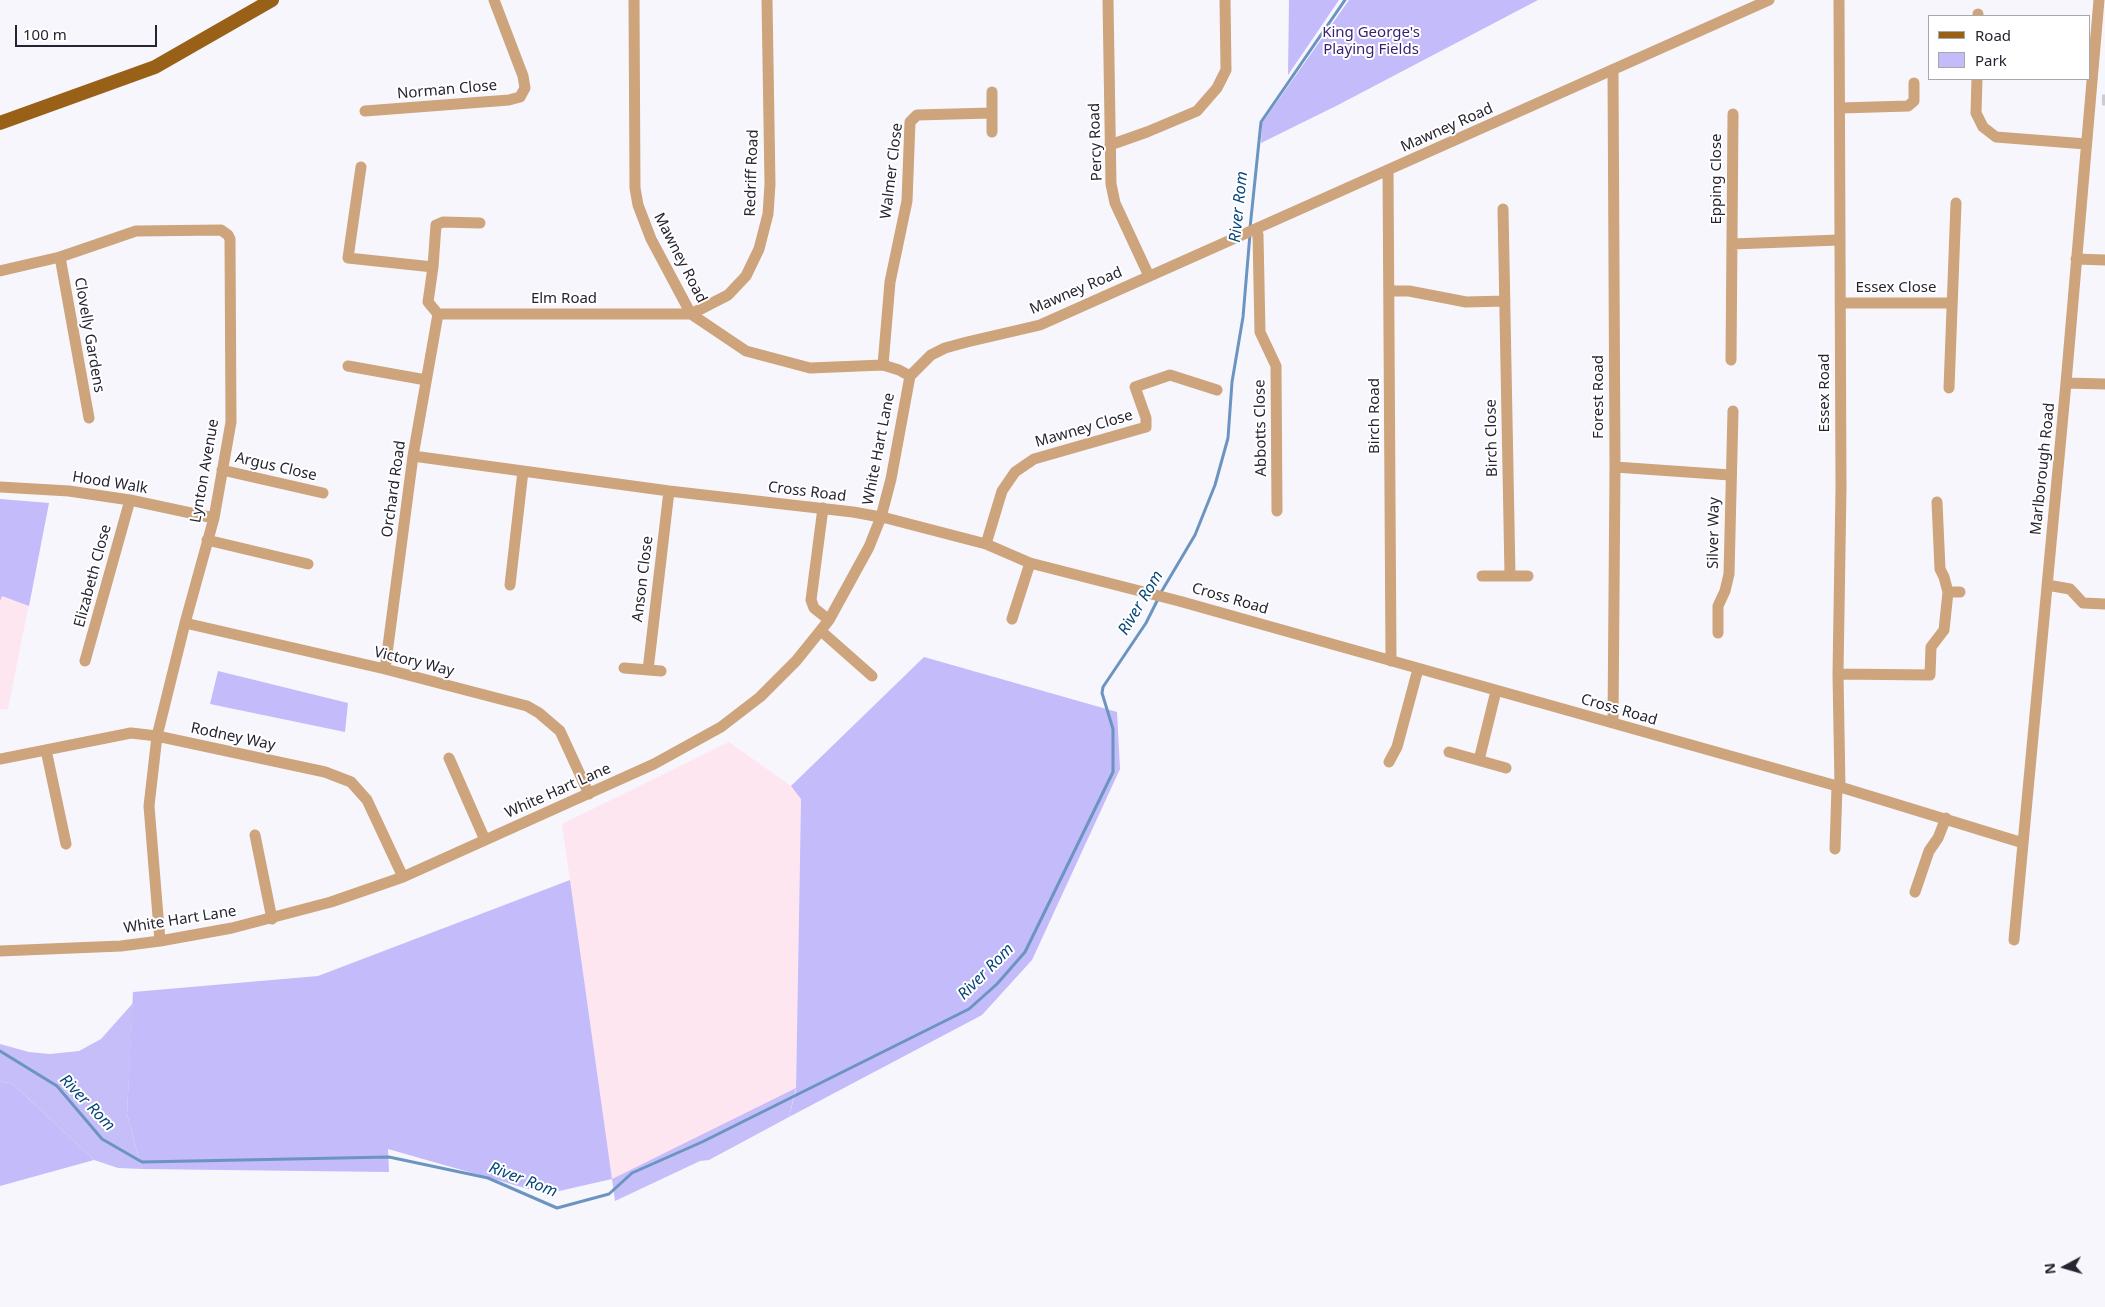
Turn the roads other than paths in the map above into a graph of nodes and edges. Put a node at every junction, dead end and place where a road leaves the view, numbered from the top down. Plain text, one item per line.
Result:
1 (272, 0) edge
2 (494, 0) edge
3 (634, 0) edge
4 (767, 0) edge
5 (1108, 0) edge
6 (1226, 0) edge
7 (1769, 0) edge
8 (1839, 0) edge
9 (2099, 0) edge
10 (1613, 70) junction
11 (1977, 80) edge
12 (1914, 83) dead end
13 (992, 92) dead end
14 (2090, 99) junction
15 (2102, 100) dead end
16 (1841, 108) junction
17 (365, 111) dead end
18 (991, 113) junction
19 (1733, 114) dead end
20 (0, 123) edge
21 (992, 132) dead end
22 (1110, 144) junction
23 (2086, 144) junction
24 (361, 167) dead end
25 (1388, 170) junction
26 (1956, 203) dead end
27 (1503, 209) dead end
28 (480, 223) dead end
29 (1250, 231) junction
30 (1839, 240) junction
31 (1732, 244) junction
32 (60, 257) junction
33 (2076, 259) junction
34 (2105, 260) edge
35 (433, 267) junction
36 (0, 271) edge
37 (1149, 276) junction
38 (1390, 291) junction
39 (1505, 301) junction
40 (1951, 302) junction
41 (1840, 303) junction
42 (438, 314) junction
43 (691, 314) junction
44 (1732, 360) dead end
45 (883, 365) junction
46 (348, 366) dead end
47 (910, 376) junction
48 (426, 380) junction
49 (2066, 383) junction
50 (2105, 384) edge
51 (1949, 388) dead end
52 (1217, 390) dead end
53 (1732, 411) dead end
54 (89, 418) dead end
55 (413, 456) junction
56 (1615, 468) junction
57 (222, 470) junction
58 (522, 472) junction
59 (1730, 475) junction
60 (0, 488) edge
61 (669, 491) junction
62 (323, 493) dead end
63 (130, 500) junction
64 (1937, 502) dead end
65 (823, 508) junction
66 (1277, 510) dead end
67 (881, 517) junction
68 (214, 518) junction
69 (207, 540) junction
70 (986, 544) junction
71 (1030, 563) junction
72 (308, 564) dead end
73 (1510, 575) junction
74 (1482, 576) dead end
75 (1528, 576) dead end
76 (510, 585) dead end
77 (2047, 585) junction
78 (2105, 604) edge
79 (1012, 619) dead end
80 (829, 620) junction
81 (185, 623) junction
82 (821, 631) junction
83 (1718, 634) dead end
84 (85, 661) dead end
85 (1392, 661) junction
86 (624, 668) dead end
87 (385, 669) junction
88 (1418, 669) junction
89 (648, 670) junction
90 (661, 671) dead end
91 (1838, 674) junction
92 (872, 676) dead end
93 (1496, 691) junction
94 (1613, 723) junction
95 (157, 736) junction
96 (46, 750) junction
97 (1449, 752) dead end
98 (450, 758) dead end
99 (0, 759) edge
100 (1479, 760) junction
101 (1389, 762) dead end
102 (1506, 768) dead end
103 (1838, 786) junction
104 (589, 794) junction
105 (1946, 818) junction
106 (255, 835) dead end
107 (485, 840) junction
108 (2023, 843) junction
109 (66, 844) dead end
110 (1835, 850) dead end
111 (403, 877) junction
112 (1915, 892) dead end
113 (272, 919) junction
114 (2014, 940) dead end
115 (160, 941) junction
116 (0, 951) edge

1 - 20 main road
2 - 17 street, Norman Close
3 - 43 street, Mawney Road
4 - 43 street, Redriff Road
5 - 22 street, Percy Road
6 - 22 street
7 - 10 street, Mawney Road
8 - 16 street, Essex Road
9 - 14 street, Marlborough Road
10 - 25 street, Mawney Road
10 - 56 street, Forest Road
11 - 23 street
12 - 16 street
13 - 18 street
14 - 15 street
14 - 23 street, Marlborough Road
16 - 30 street, Essex Road
18 - 21 street
18 - 45 street, Walmer Close
19 - 31 street, Epping Close
22 - 37 street, Percy Road
23 - 33 street, Marlborough Road
24 - 35 street
25 - 29 street, Mawney Road
25 - 38 street, Birch Road
26 - 40 street, Essex Close
27 - 39 street, Birch Close
28 - 35 street
29 - 37 street, Mawney Road
29 - 66 street, Abbotts Close
30 - 31 street, Epping Close
30 - 41 street, Essex Road
31 - 44 street, Epping Close
32 - 36 street, Lynton Avenue
32 - 54 street, Clovelly Gardens
32 - 57 street, Lynton Avenue
33 - 34 street
33 - 49 street, Marlborough Road
35 - 42 street
37 - 47 street, Mawney Road
38 - 39 street
38 - 85 street, Birch Road
39 - 73 street, Birch Close
40 - 41 street, Essex Close
40 - 51 street, Essex Close
41 - 91 street, Essex Road
42 - 43 street, Elm Road
42 - 48 street, Orchard Road
43 - 45 street, Mawney Road
45 - 47 street, Mawney Road
46 - 48 street
47 - 67 street, White Hart Lane
48 - 55 street, Orchard Road
49 - 50 street
49 - 77 street, Marlborough Road
52 - 70 street, Mawney Close
53 - 59 street, Silver Way
55 - 58 street, Cross Road
55 - 87 street, Orchard Road
56 - 59 street
56 - 94 street, Forest Road
57 - 62 street, Argus Close
57 - 68 street, Lynton Avenue
58 - 61 street, Cross Road
58 - 76 street
59 - 83 street, Silver Way
60 - 63 street, Hood Walk
61 - 65 street, Cross Road
61 - 89 street, Anson Close
63 - 68 street, Hood Walk
63 - 84 street, Elizabeth Close
64 - 91 street
65 - 67 street, Cross Road
65 - 80 street
67 - 70 street, Cross Road
67 - 80 street, White Hart Lane
68 - 69 street, Lynton Avenue
69 - 72 street
69 - 81 street, Lynton Avenue
70 - 71 street, Cross Road
71 - 79 street
71 - 85 street, Cross Road
73 - 74 street
73 - 75 street
77 - 78 street
77 - 108 street, Marlborough Road
80 - 82 street, White Hart Lane
81 - 87 street, Victory Way
81 - 95 street, Lynton Avenue
82 - 92 street
82 - 104 street, White Hart Lane
85 - 88 street, Cross Road
86 - 89 street
87 - 104 street, Victory Way
88 - 93 street, Cross Road
88 - 101 street
89 - 90 street
91 - 103 street, Essex Road
93 - 94 street, Cross Road
93 - 100 street
94 - 103 street, Cross Road
95 - 96 street, Rodney Way
95 - 111 street, Rodney Way
95 - 115 street, Lynton Avenue
96 - 99 street, Rodney Way
96 - 109 street
97 - 100 street
98 - 107 street
100 - 102 street
103 - 105 street, Cross Road
103 - 110 street, Essex Road
104 - 107 street, White Hart Lane
105 - 108 street, Cross Road
105 - 112 street
106 - 113 street
107 - 111 street, White Hart Lane
108 - 114 street, Marlborough Road
111 - 113 street, White Hart Lane
113 - 115 street, White Hart Lane
115 - 116 street, White Hart Lane

